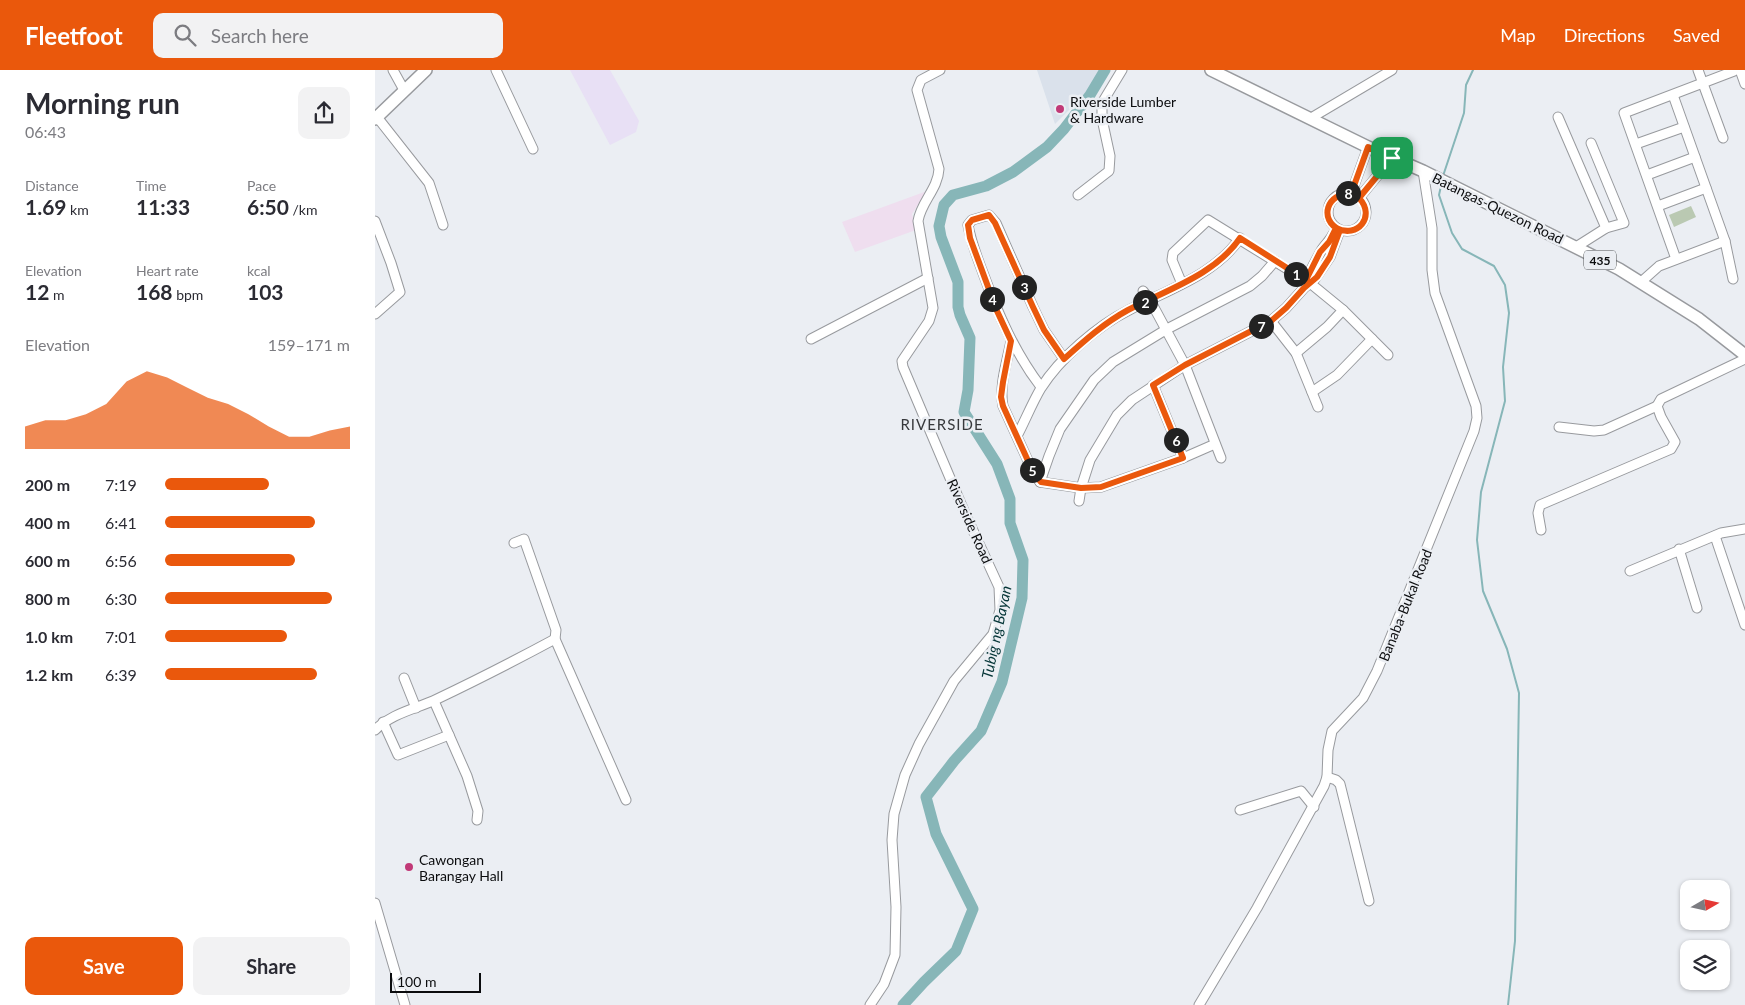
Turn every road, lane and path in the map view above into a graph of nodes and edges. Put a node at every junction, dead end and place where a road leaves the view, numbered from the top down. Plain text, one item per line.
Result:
1 (393, 70) edge
2 (496, 70) edge
3 (941, 70) edge
4 (1122, 70) edge
5 (1211, 70) edge
6 (1392, 70) edge
7 (1698, 70) edge
8 (1740, 70) edge
9 (422, 71) edge
10 (1735, 71) edge
11 (1703, 83) junction
12 (1745, 84) edge
13 (404, 90) junction
14 (1673, 95) junction
15 (376, 118) edge
16 (1311, 118) junction
17 (1558, 118) dead end
18 (1684, 127) junction
19 (1723, 138) dead end
20 (1591, 143) dead end
21 (1636, 144) junction
22 (1368, 147) junction
23 (533, 149) dead end
24 (1695, 157) junction
25 (1392, 158) junction
26 (1423, 171) junction
27 (1647, 175) junction
28 (1706, 188) junction
29 (1078, 195) dead end
30 (1355, 196) junction
31 (1658, 206) junction
32 (375, 221) edge
33 (443, 225) dead end
34 (1606, 228) junction
35 (1338, 229) junction
36 (1240, 238) junction
37 (1725, 241) junction
38 (1576, 247) junction
39 (1676, 259) junction
40 (1275, 261) junction
41 (928, 278) junction
42 (1733, 279) dead end
43 (1641, 282) junction
44 (1181, 284) junction
45 (1307, 284) junction
46 (1143, 291) dead end
47 (1151, 300) junction
48 (1343, 310) junction
49 (375, 314) edge
50 (1271, 321) junction
51 (1167, 329) junction
52 (811, 339) dead end
53 (1372, 339) junction
54 (1011, 341) junction
55 (1296, 352) junction
56 (1388, 354) dead end
57 (1745, 357) edge
58 (1064, 359) junction
59 (1185, 365) junction
60 (1153, 385) junction
61 (1041, 388) junction
62 (1312, 392) junction
63 (1657, 406) junction
64 (1318, 407) dead end
65 (1559, 427) dead end
66 (1017, 436) junction
67 (1215, 444) junction
68 (1183, 458) junction
69 (1221, 458) dead end
70 (1041, 482) junction
71 (1081, 488) junction
72 (1079, 502) dead end
73 (1745, 529) edge
74 (1541, 530) dead end
75 (1715, 536) junction
76 (514, 543) dead end
77 (1679, 549) junction
78 (1630, 571) dead end
79 (1697, 608) dead end
80 (1745, 625) edge
81 (555, 639) junction
82 (404, 678) dead end
83 (434, 701) junction
84 (416, 708) junction
85 (383, 722) junction
86 (375, 730) edge
87 (449, 735) junction
88 (1327, 777) junction
89 (626, 800) dead end
90 (1313, 807) junction
91 (1240, 810) dead end
92 (477, 820) dead end
93 (1369, 901) dead end
94 (375, 903) edge
95 (405, 1005) edge
96 (870, 1005) edge
97 (1199, 1005) edge

1 - 13 street
2 - 23 street
3 - 41 street, Riverside Road
4 - 29 street
5 - 16 main road, Batangas-Quezon Road / 435
6 - 16 street
7 - 11 street
8 - 12 street
9 - 13 main road
10 - 11 street
11 - 14 street
11 - 19 street
13 - 15 main road
14 - 18 street
14 - 21 street
15 - 33 street
16 - 22 main road, Batangas-Quezon Road / 435
17 - 34 street
18 - 21 street
18 - 24 street
20 - 34 street
21 - 27 street
22 - 25 main road, Batangas-Quezon Road / 435
22 - 30 street
24 - 27 street
24 - 28 street
25 - 26 main road, Batangas-Quezon Road / 435
25 - 30 street
26 - 38 main road, Batangas-Quezon Road / 435
26 - 88 street, Banaba-Bukal Road
27 - 31 street
28 - 31 street
28 - 37 street
30 - 35 street
30 - 35 street
31 - 39 street
32 - 49 street
34 - 38 street
35 - 45 street
36 - 40 street
36 - 44 street
36 - 44 street
37 - 39 street
37 - 42 street
38 - 43 main road, Batangas-Quezon Road / 435
39 - 43 street
40 - 45 street
40 - 51 street
41 - 52 street
41 - 96 street, Riverside Road
43 - 57 main road, Batangas-Quezon Road / 435
44 - 47 street
45 - 48 street
45 - 50 street
46 - 47 street
47 - 51 street
47 - 58 street
48 - 53 street
48 - 55 street
50 - 55 street
50 - 59 street
51 - 59 street
51 - 70 street
53 - 56 street
53 - 62 street
54 - 58 street
54 - 61 street
54 - 66 street
55 - 62 street
57 - 63 street
58 - 61 street
59 - 60 street
59 - 67 street
60 - 68 street
60 - 71 street
61 - 66 street
62 - 64 street
63 - 65 street
63 - 74 street
66 - 70 street
67 - 68 street
67 - 69 street
68 - 71 street
70 - 71 street
71 - 72 street
73 - 75 street
75 - 77 street
75 - 80 street
76 - 81 street
77 - 78 street
77 - 79 street
81 - 83 street
81 - 89 street
82 - 84 street
83 - 84 street
83 - 87 street
84 - 85 street
85 - 86 street
85 - 87 street
87 - 92 street
88 - 90 street, Banaba-Bukal Road
88 - 93 street
90 - 91 street
90 - 97 street, Banaba-Bukal Road
94 - 95 street

